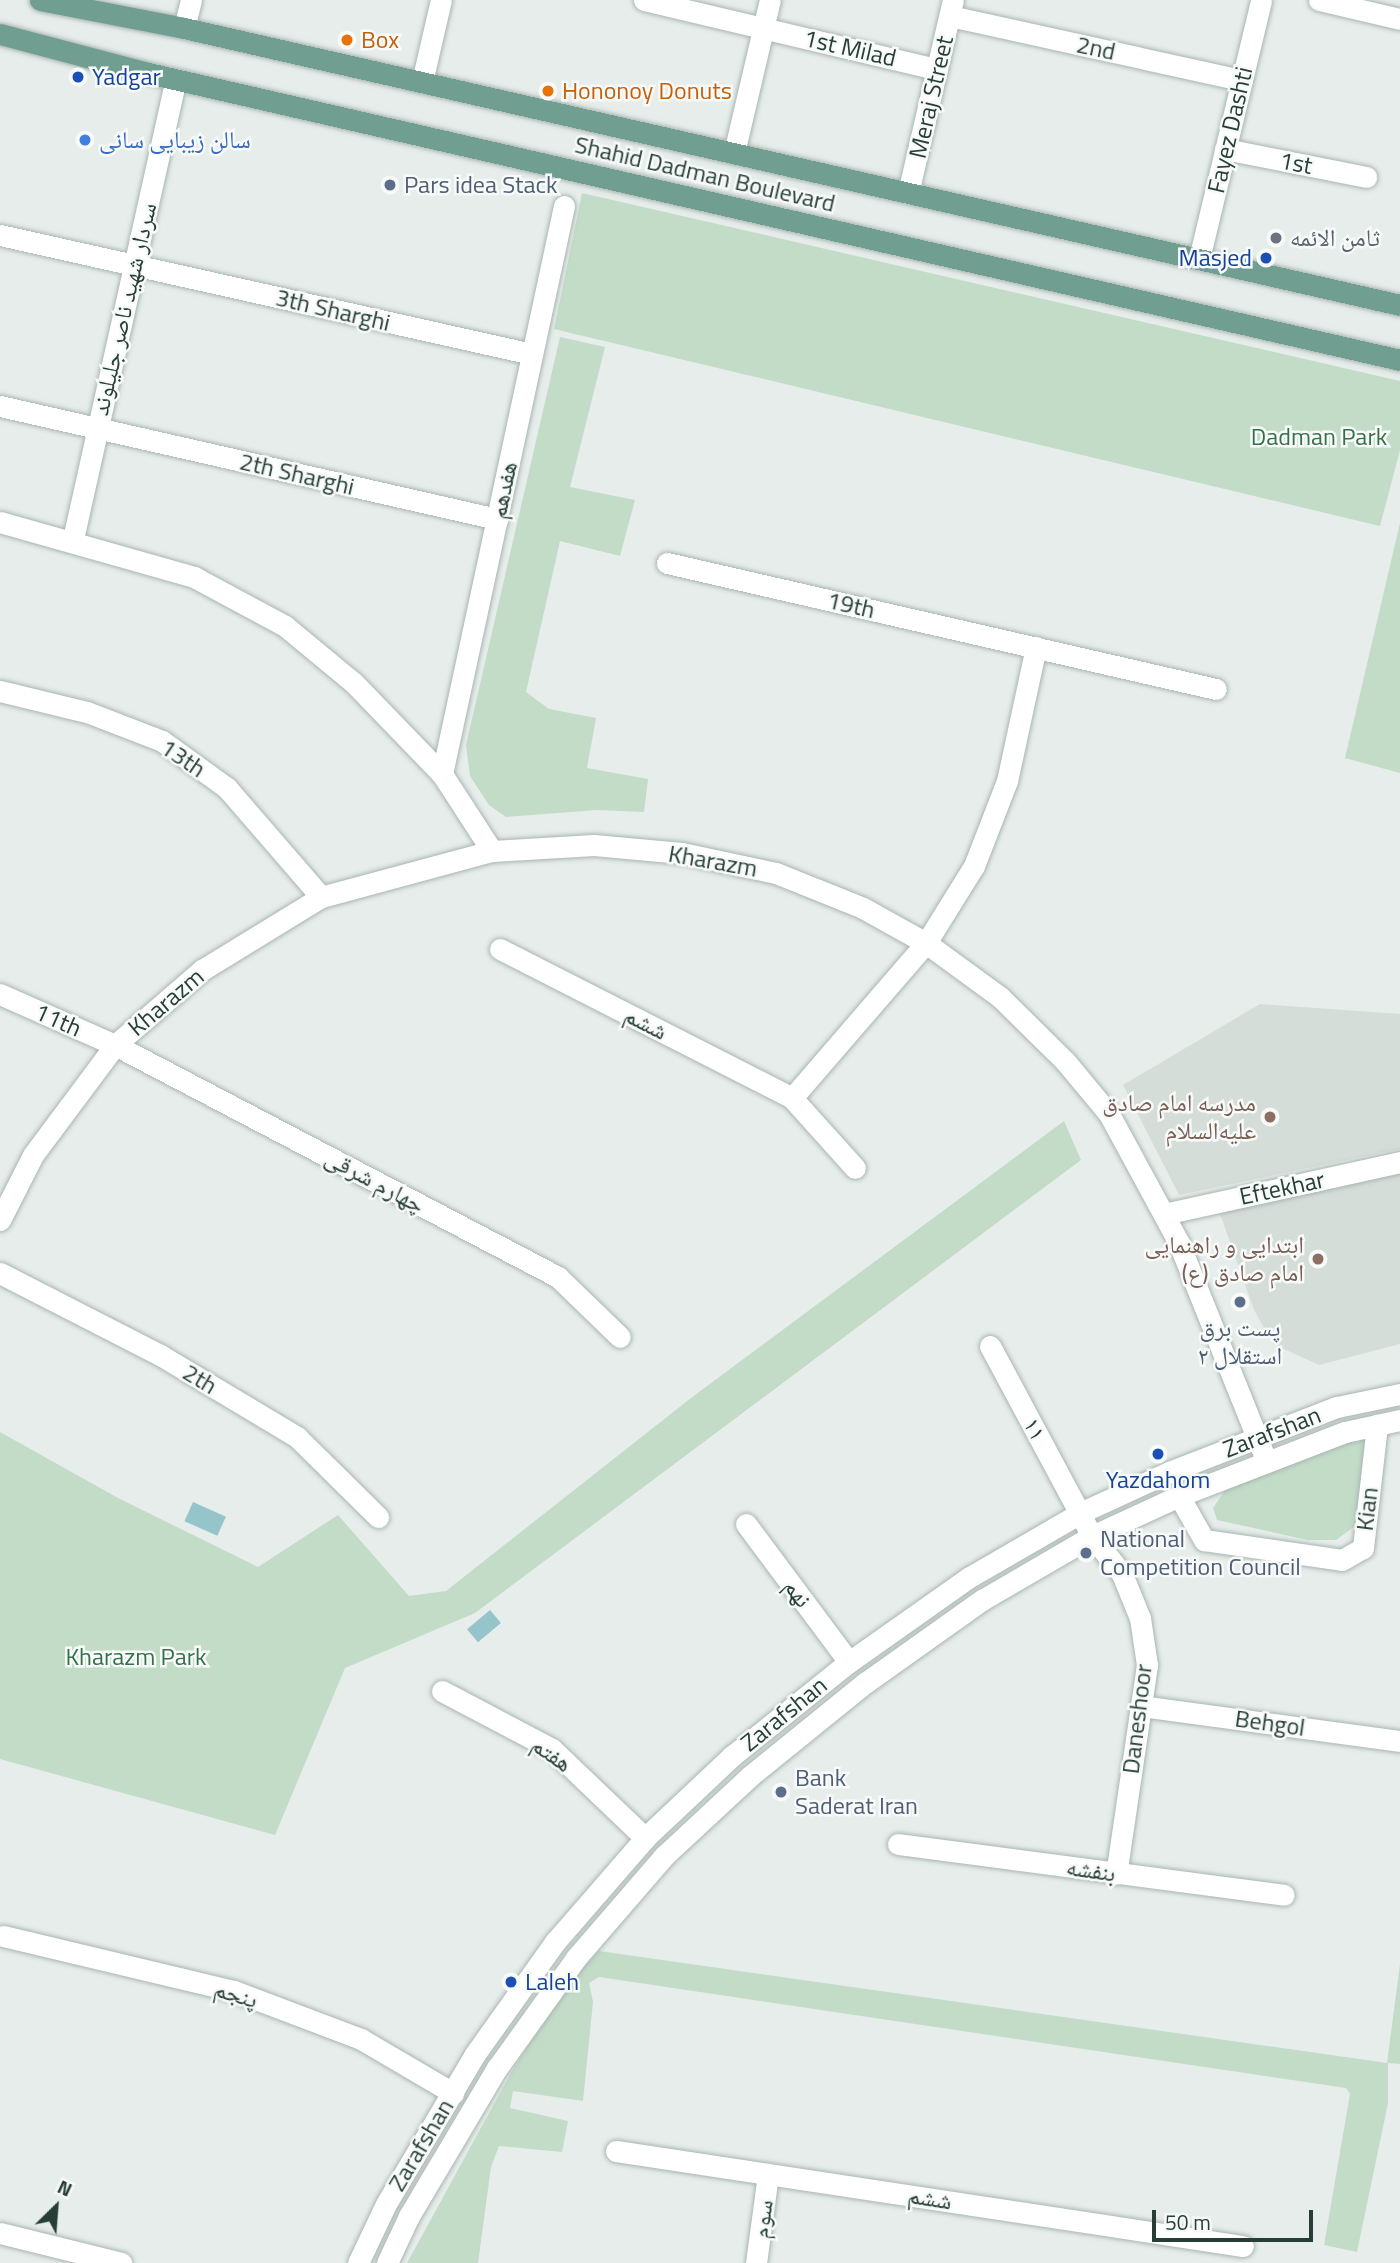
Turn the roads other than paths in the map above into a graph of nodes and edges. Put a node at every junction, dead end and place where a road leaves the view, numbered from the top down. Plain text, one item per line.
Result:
1 (40, 0) edge
2 (191, 0) edge
3 (441, 0) edge
4 (644, 0) edge
5 (770, 0) edge
6 (1261, 0) edge
7 (1319, 0) edge
8 (951, 8) edge
9 (1400, 19) edge
10 (184, 28) junction
11 (764, 28) junction
12 (0, 34) edge
13 (937, 69) junction
14 (176, 79) junction
15 (1242, 80) junction
16 (422, 82) junction
17 (1225, 149) junction
18 (734, 153) junction
19 (1366, 177) dead end
20 (908, 193) junction
21 (564, 206) dead end
22 (0, 235) edge
23 (1199, 259) junction
24 (134, 266) junction
25 (1400, 305) edge
26 (532, 354) junction
27 (1400, 360) edge
28 (0, 406) edge
29 (97, 428) junction
30 (496, 519) junction
31 (0, 522) edge
32 (73, 539) junction
33 (667, 562) dead end
34 (1036, 647) junction
35 (1216, 689) dead end
36 (0, 691) edge
37 (442, 774) junction
38 (492, 851) junction
39 (321, 897) junction
40 (926, 943) junction
41 (500, 949) dead end
42 (0, 994) edge
43 (115, 1045) junction
44 (792, 1098) junction
45 (1400, 1163) edge
46 (855, 1168) dead end
47 (1164, 1214) junction
48 (0, 1220) edge
49 (0, 1273) edge
50 (620, 1337) dead end
51 (990, 1346) dead end
52 (1400, 1394) edge
53 (1400, 1420) edge
54 (1377, 1425) junction
55 (1257, 1438) junction
56 (1267, 1462) junction
57 (1179, 1496) junction
58 (1080, 1513) junction
59 (378, 1517) dead end
60 (746, 1524) dead end
61 (1092, 1536) junction
62 (849, 1662) junction
63 (442, 1691) dead end
64 (1141, 1706) junction
65 (1400, 1741) edge
66 (645, 1839) junction
67 (898, 1844) dead end
68 (1116, 1874) junction
69 (1284, 1895) dead end
70 (4, 1936) dead end
71 (453, 2093) junction
72 (616, 2151) dead end
73 (768, 2174) junction
74 (0, 2233) edge
75 (1244, 2246) dead end
76 (41, 2253) edge
77 (121, 2263) edge
78 (358, 2263) edge
79 (387, 2263) edge
80 (756, 2263) edge

1 - 10 main road, Shahid Dadman Boulevard
2 - 10 street
3 - 16 street
4 - 11 street, 1st Milad
5 - 11 street
6 - 15 street, Fayez Dashti
7 - 9 street
8 - 13 street, Meraj Street
8 - 15 street, 2nd
10 - 16 main road, Shahid Dadman Boulevard
11 - 13 street, 1st Milad
11 - 18 street
12 - 14 main road, Shahid Dadman Boulevard
13 - 20 street, Meraj Street
14 - 24 street, سردار شهید ناصر جلیلوند
14 - 27 main road, Shahid Dadman Boulevard
15 - 17 street, Fayez Dashti
16 - 18 main road, Shahid Dadman Boulevard
17 - 19 street, 1st
17 - 23 street, Fayez Dashti
18 - 20 main road, Shahid Dadman Boulevard
20 - 23 main road, Shahid Dadman Boulevard
21 - 26 street, هفدهم
22 - 24 street, 3th Sharghi
23 - 25 main road, Shahid Dadman Boulevard
24 - 26 street, 3th Sharghi
24 - 29 street, سردار شهید ناصر جلیلوند
26 - 30 street, هفدهم
28 - 29 street, 2th Sharghi
29 - 30 street, 2th Sharghi
29 - 32 street, سردار شهید ناصر جلیلوند
30 - 37 street, هفدهم
31 - 32 street
32 - 37 street
33 - 34 street, 19th
34 - 35 street, 19th
34 - 40 street
36 - 39 street, 13th
37 - 38 street
38 - 39 street, Kharazm
38 - 40 street, Kharazm
39 - 43 street, Kharazm
40 - 44 street
40 - 47 street, Kharazm
41 - 44 street, ششم
42 - 43 street, 11th
43 - 48 street, Kharazm
43 - 50 street, چهارم شرقی
44 - 46 street, ششم
45 - 47 street, Eftekhar
47 - 55 street, Kharazm
49 - 59 street, 2th
51 - 58 street, ۱۱
52 - 55 street, Zarafshan
53 - 54 street, Zarafshan
54 - 56 street, Zarafshan
54 - 57 street, Kian
55 - 56 street, Kharazm
55 - 58 street, Zarafshan
56 - 57 street, Zarafshan
57 - 61 street, Zarafshan
58 - 61 street, ۱۱
58 - 62 street, Zarafshan
60 - 62 street, نهم
61 - 64 street, Daneshoor
61 - 79 street, Zarafshan
62 - 66 street, Zarafshan
63 - 66 street, هفتم
64 - 65 street, Behgol
64 - 68 street, Daneshoor
66 - 71 street, Zarafshan
67 - 68 street, بنفشه
68 - 69 street, بنفشه
70 - 71 street, پنجم
71 - 78 street, Zarafshan
72 - 73 street, ششم
73 - 75 street, ششم
73 - 80 street, سوم
74 - 76 street
76 - 77 street

